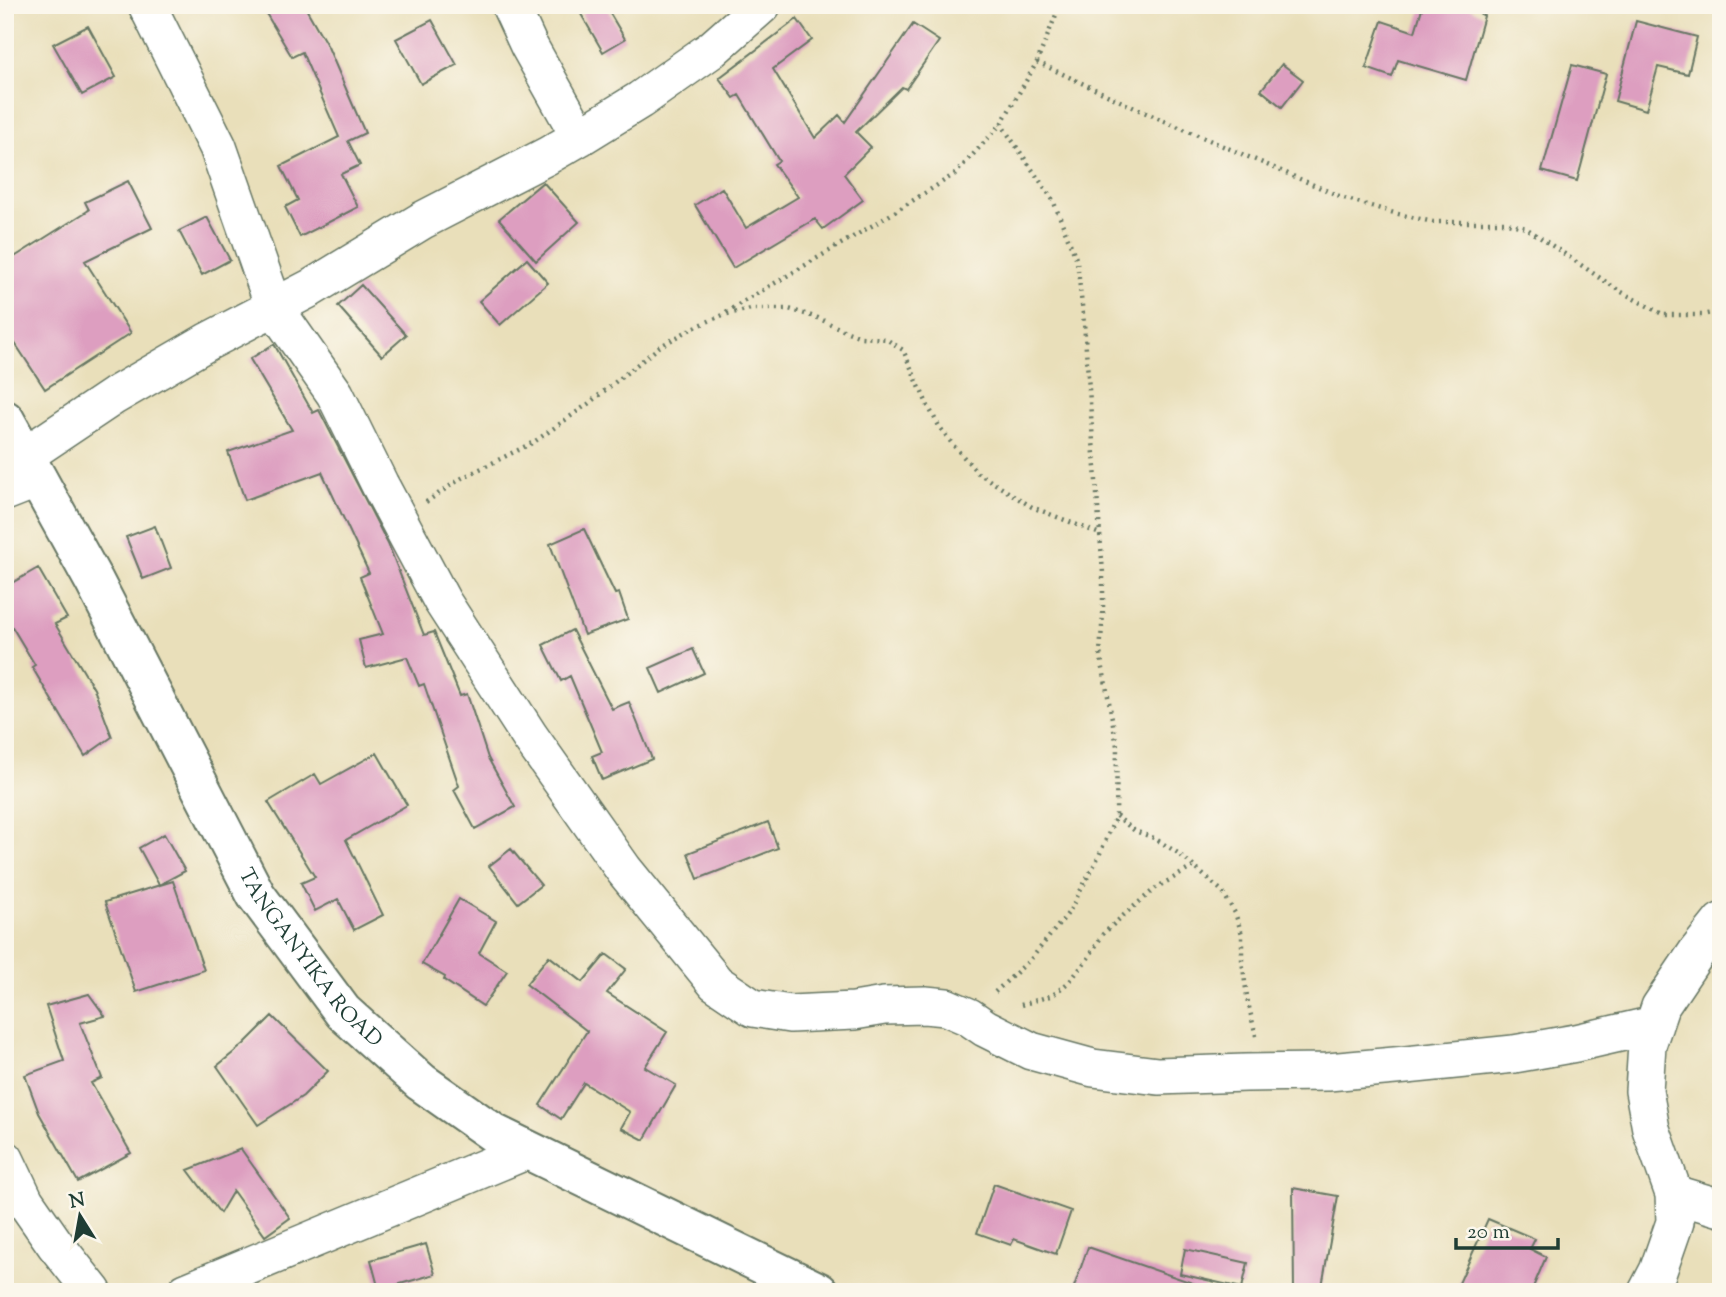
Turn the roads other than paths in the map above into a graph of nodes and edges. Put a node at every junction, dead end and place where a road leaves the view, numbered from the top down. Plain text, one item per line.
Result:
1 (147, 5) edge
2 (510, 5) edge
3 (762, 5) edge
4 (580, 137) junction
5 (274, 307) junction
6 (5, 420) edge
7 (23, 475) edge
8 (1721, 922) edge
9 (1654, 1025) junction
10 (528, 1150) junction
11 (5, 1159) edge
12 (1674, 1194) junction
13 (1721, 1208) edge
14 (93, 1292) edge
15 (186, 1292) edge
16 (819, 1292) edge
17 (1647, 1292) edge

1 - 5 street
2 - 4 street
3 - 4 street
4 - 5 street
5 - 7 street
5 - 9 street
6 - 7 street, TANGANYIKA ROAD
7 - 10 street, TANGANYIKA ROAD
8 - 9 street
9 - 12 street
10 - 15 street
10 - 16 street, TANGANYIKA ROAD
11 - 14 street
12 - 13 street
12 - 17 street

